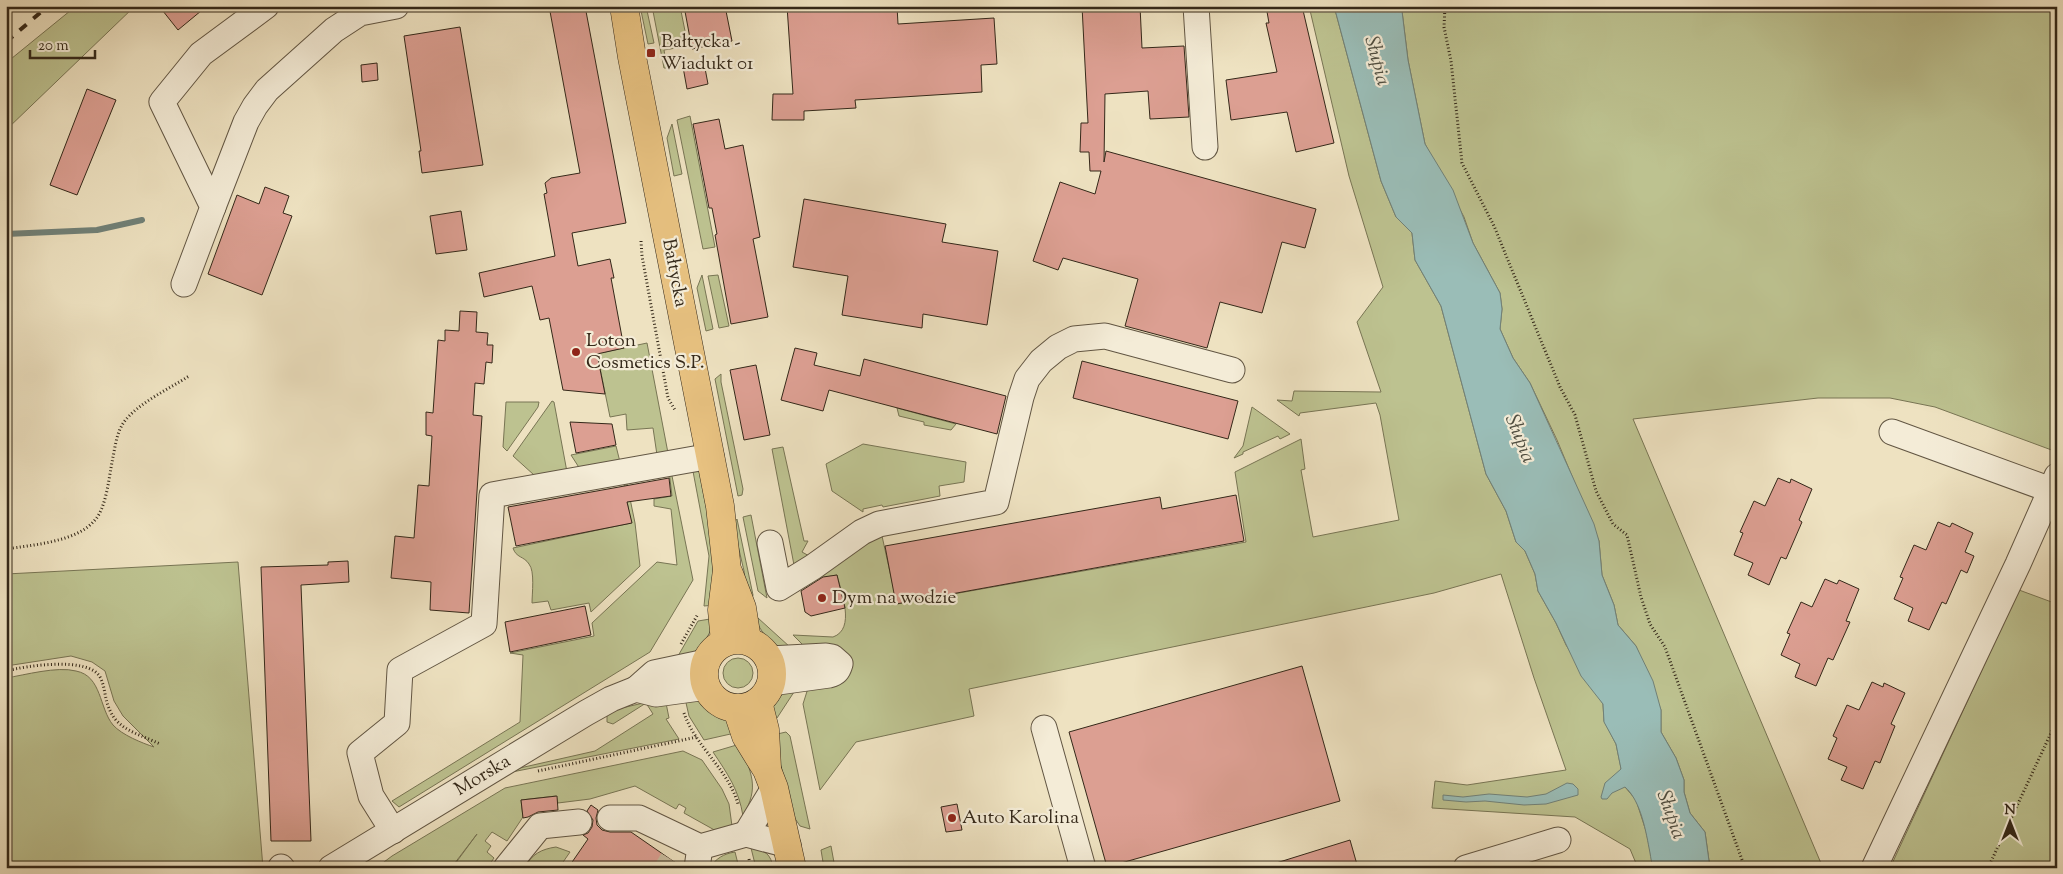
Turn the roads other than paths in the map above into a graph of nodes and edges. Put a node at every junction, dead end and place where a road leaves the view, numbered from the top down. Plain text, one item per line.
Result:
1 (266, 6) edge
2 (396, 6) edge
3 (624, 6) edge
4 (1196, 6) edge
5 (1205, 147) dead end
6 (213, 207) junction
7 (184, 284) dead end
8 (1232, 370) dead end
9 (1892, 432) dead end
10 (711, 456) junction
11 (2054, 483) edge
12 (770, 543) dead end
13 (736, 641) junction
14 (707, 674) junction
15 (759, 688) junction
16 (1044, 728) dead end
17 (770, 779) junction
18 (610, 818) dead end
19 (579, 822) dead end
20 (742, 823) junction
21 (393, 831) junction
22 (1558, 840) dead end
23 (790, 856) edge
24 (698, 858) edge
25 (331, 868) edge
26 (506, 868) edge
27 (1083, 868) edge
28 (1466, 868) edge
29 (1874, 868) edge

1 - 6 street
2 - 6 street
3 - 10 main road, Bałtycka
4 - 5 street
6 - 7 street
8 - 12 street
9 - 11 street
10 - 13 main road, Bałtycka
10 - 21 street
11 - 29 street
13 - 14 main road
13 - 15 main road
14 - 15 main road
14 - 21 street, Morska
15 - 17 main road
16 - 27 street
17 - 20 street
17 - 23 main road
18 - 24 street
19 - 26 street
20 - 23 street
20 - 24 street
21 - 25 street, Morska
22 - 28 street

